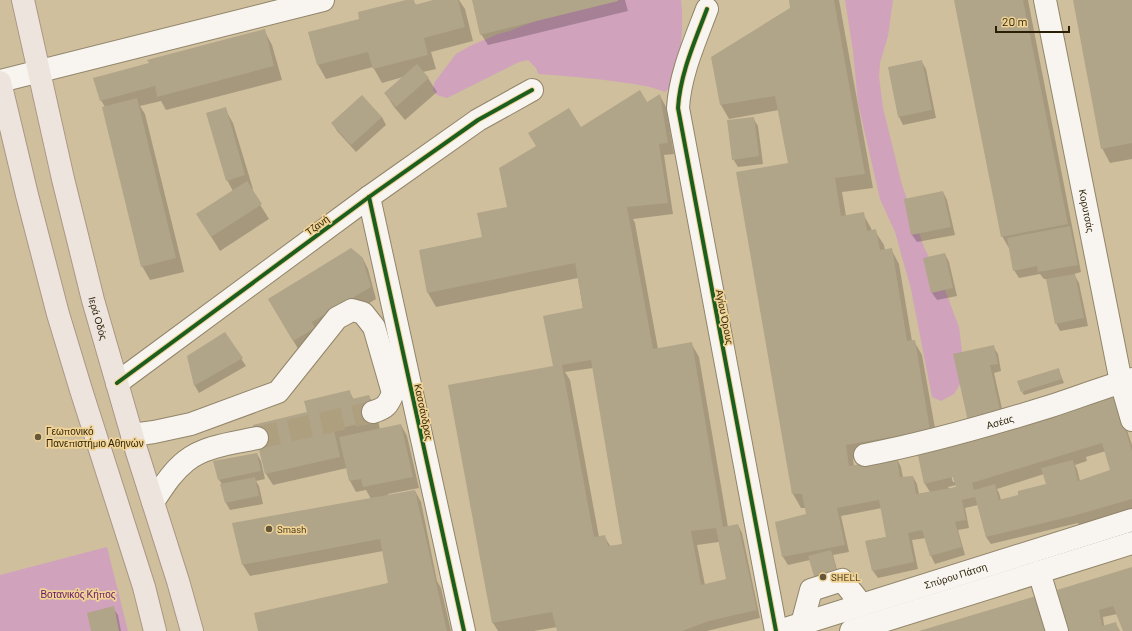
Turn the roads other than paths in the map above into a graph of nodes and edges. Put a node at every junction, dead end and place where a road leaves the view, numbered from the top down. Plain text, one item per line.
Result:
1 (23, 0) edge
2 (323, 0) edge
3 (1046, 0) edge
4 (707, 9) dead end
5 (39, 71) junction
6 (0, 81) edge
7 (532, 90) dead end
8 (369, 197) junction
9 (1127, 381) edge
10 (117, 383) junction
11 (373, 412) tunnel mouth
12 (1132, 420) edge
13 (191, 424) junction
14 (132, 435) junction
15 (257, 438) tunnel mouth
16 (865, 455) dead end
17 (187, 460) junction
18 (153, 502) junction
19 (1132, 520) edge
20 (1132, 543) edge
21 (1040, 572) junction
22 (862, 605) junction
23 (802, 624) junction
24 (155, 631) edge
25 (192, 631) edge
26 (464, 631) edge
27 (777, 631) edge
28 (854, 631) edge
29 (1057, 631) edge

1 - 5 main road, Ιερά Οδός
2 - 5 street
3 - 9 street, Κορυτσάς
4 - 27 street, Αγίου Όρους
5 - 6 street
5 - 10 main road, Ιερά Οδός
6 - 24 main road
7 - 8 street, Τζανή
8 - 10 street, Τζανή
8 - 26 street, Κασσάνδρας
9 - 12 street, Κορυτσάς
9 - 16 street, Ασέας
10 - 14 main road, Ιερά Οδός
11 - 13 street
13 - 14 street
13 - 17 street
14 - 18 main road, Ιερά Οδός
15 - 17 street
17 - 18 street
18 - 25 main road, Ιερά Οδός
19 - 22 street, Σπύρου Πάτση
20 - 21 street
21 - 28 street
21 - 29 street
22 - 23 street, Σπύρου Πάτση
22 - 23 street
23 - 27 street, Σπύρου Πάτση

